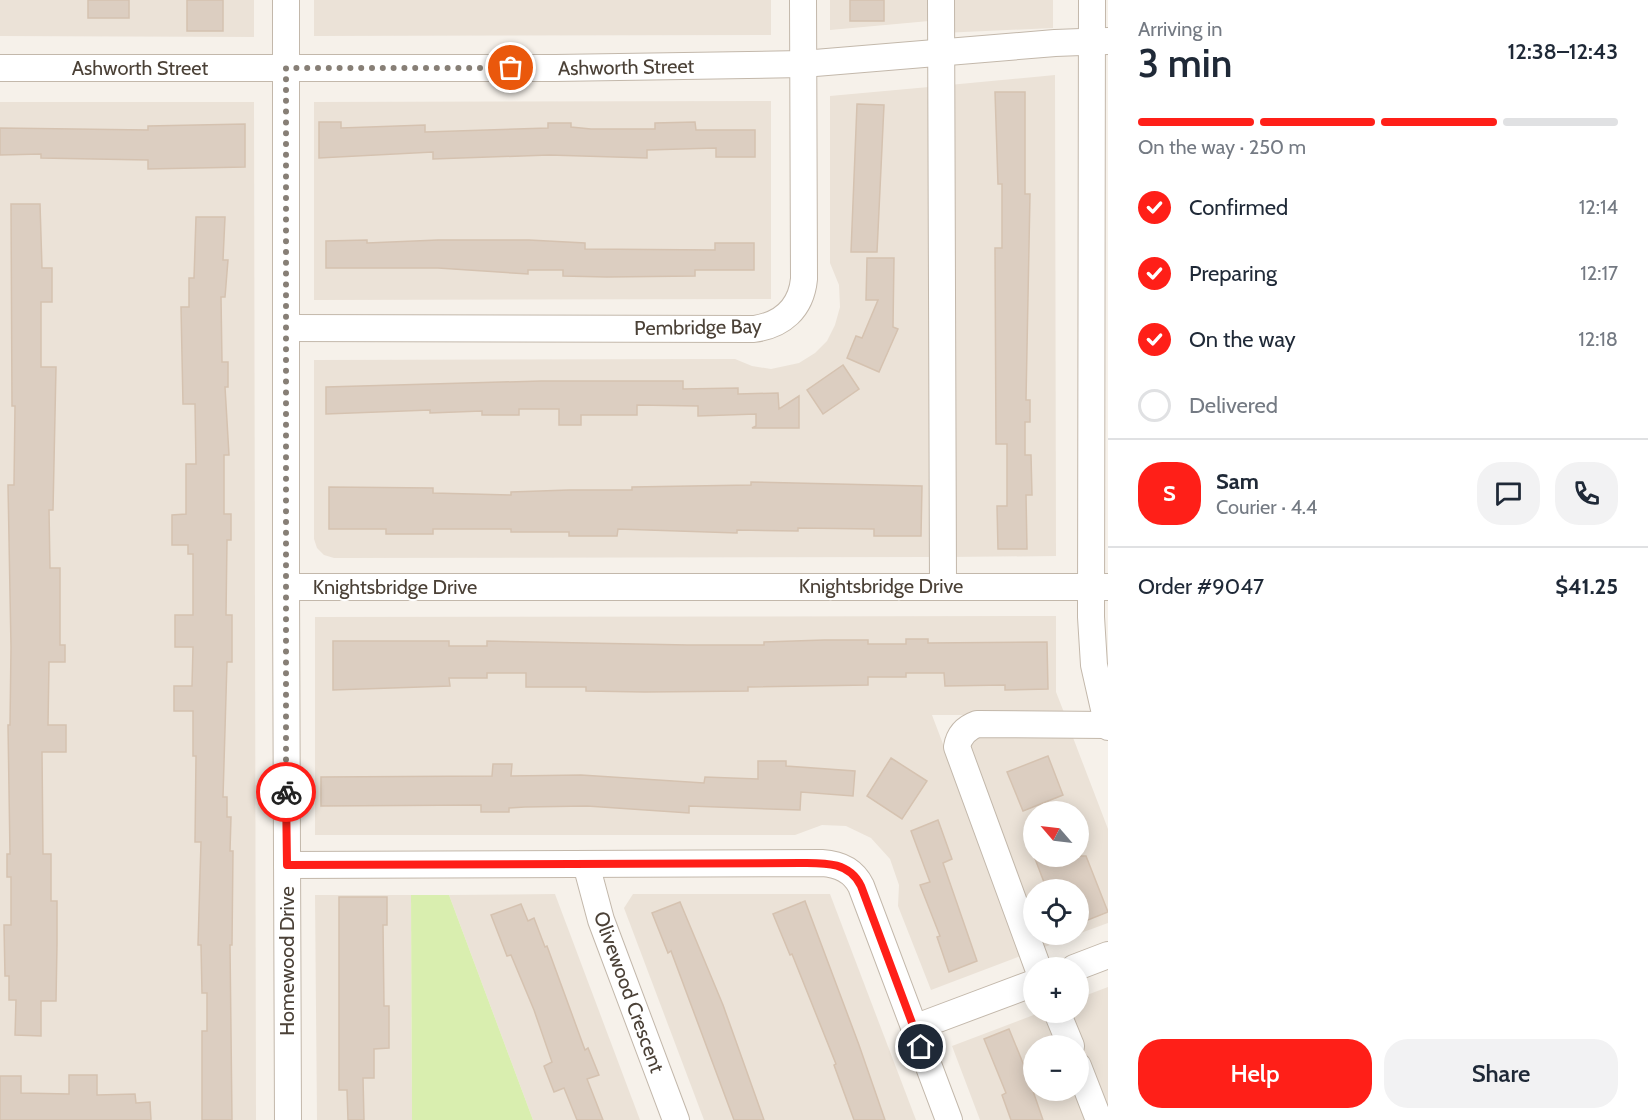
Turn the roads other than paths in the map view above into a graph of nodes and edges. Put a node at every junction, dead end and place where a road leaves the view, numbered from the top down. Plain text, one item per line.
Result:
1 (286, 0) edge
2 (803, 0) edge
3 (941, 0) edge
4 (1092, 0) edge
5 (1100, 41) edge
6 (941, 53) junction
7 (803, 64) junction
8 (0, 68) edge
9 (286, 68) junction
10 (286, 328) junction
11 (1100, 328) edge
12 (286, 586) junction
13 (943, 586) junction
14 (1100, 587) edge
15 (1108, 726) edge
16 (586, 864) junction
17 (287, 865) junction
18 (1108, 955) edge
19 (1034, 957) edge
20 (1089, 962) edge
21 (1023, 987) edge
22 (914, 1028) junction
23 (1089, 1094) edge
24 (288, 1120) edge
25 (676, 1120) edge
26 (949, 1120) edge
27 (1099, 1120) edge

1 - 9 street, Knightsbridge Drive
2 - 7 street, Pembridge Bay
3 - 6 street
4 - 5 street
5 - 6 street, Ashworth Street
5 - 11 street
6 - 7 street, Ashworth Street
6 - 13 street
7 - 9 street, Ashworth Street
7 - 10 street, Pembridge Bay
8 - 9 street, Ashworth Street
9 - 10 street, Knightsbridge Drive
10 - 12 street, Knightsbridge Drive
11 - 14 street
12 - 13 street, Knightsbridge Drive
12 - 17 street, Homewood Drive
13 - 14 street, Knightsbridge Drive
14 - 15 street
15 - 19 street
16 - 17 street
16 - 22 street
16 - 25 street, Olivewood Crescent
17 - 24 street, Homewood Drive
18 - 20 street
21 - 22 street
22 - 26 street
23 - 27 street

